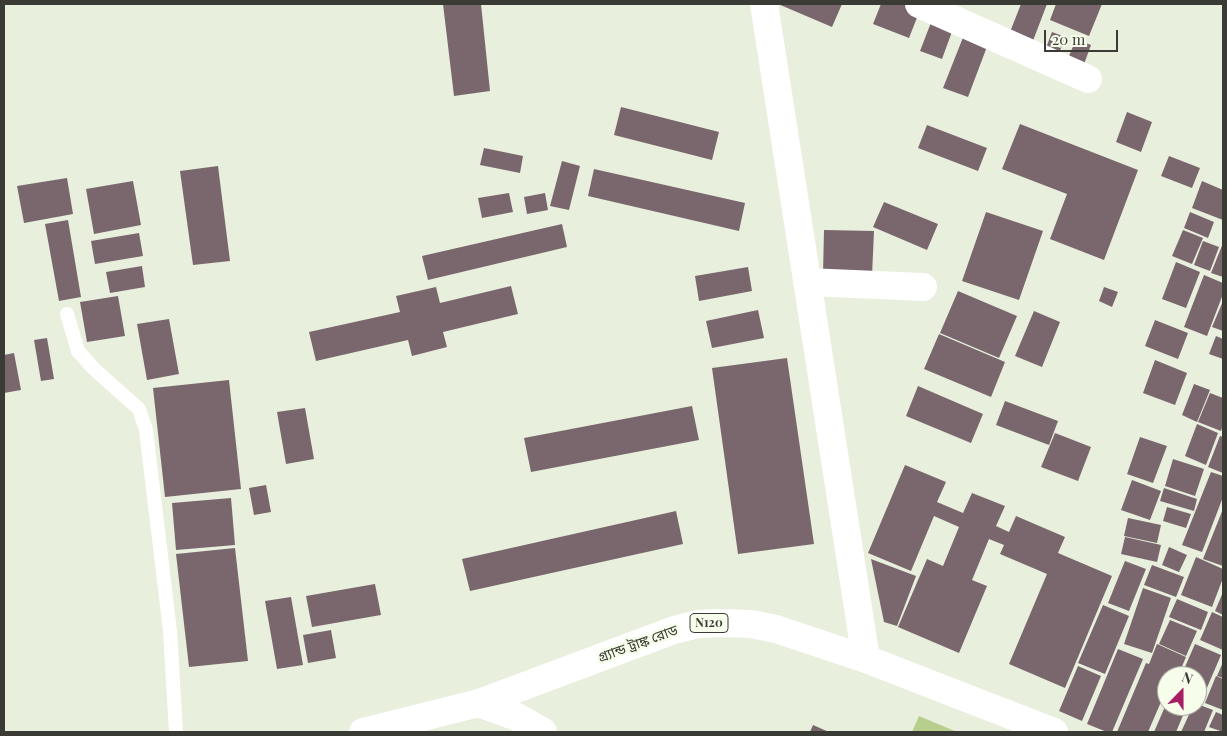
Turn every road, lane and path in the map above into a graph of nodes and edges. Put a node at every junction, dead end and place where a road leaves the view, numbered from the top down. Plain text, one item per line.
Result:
1 (764, 4) edge
2 (919, 4) edge
3 (1088, 79) dead end
4 (807, 282) junction
5 (923, 286) dead end
6 (67, 314) dead end
7 (866, 659) junction
8 (480, 704) junction
9 (176, 732) edge
10 (363, 732) edge
11 (543, 732) edge
12 (1054, 732) edge

1 - 4 main road
2 - 3 main road
4 - 5 main road
4 - 7 main road
6 - 9 lane
7 - 8 main road, গ্র্যান্ড ট্রাঙ্ক রোড / N120
7 - 12 main road, গ্র্যান্ড ট্রাঙ্ক রোড / N120
8 - 10 main road, গ্র্যান্ড ট্রাঙ্ক রোড / N120
8 - 11 main road

